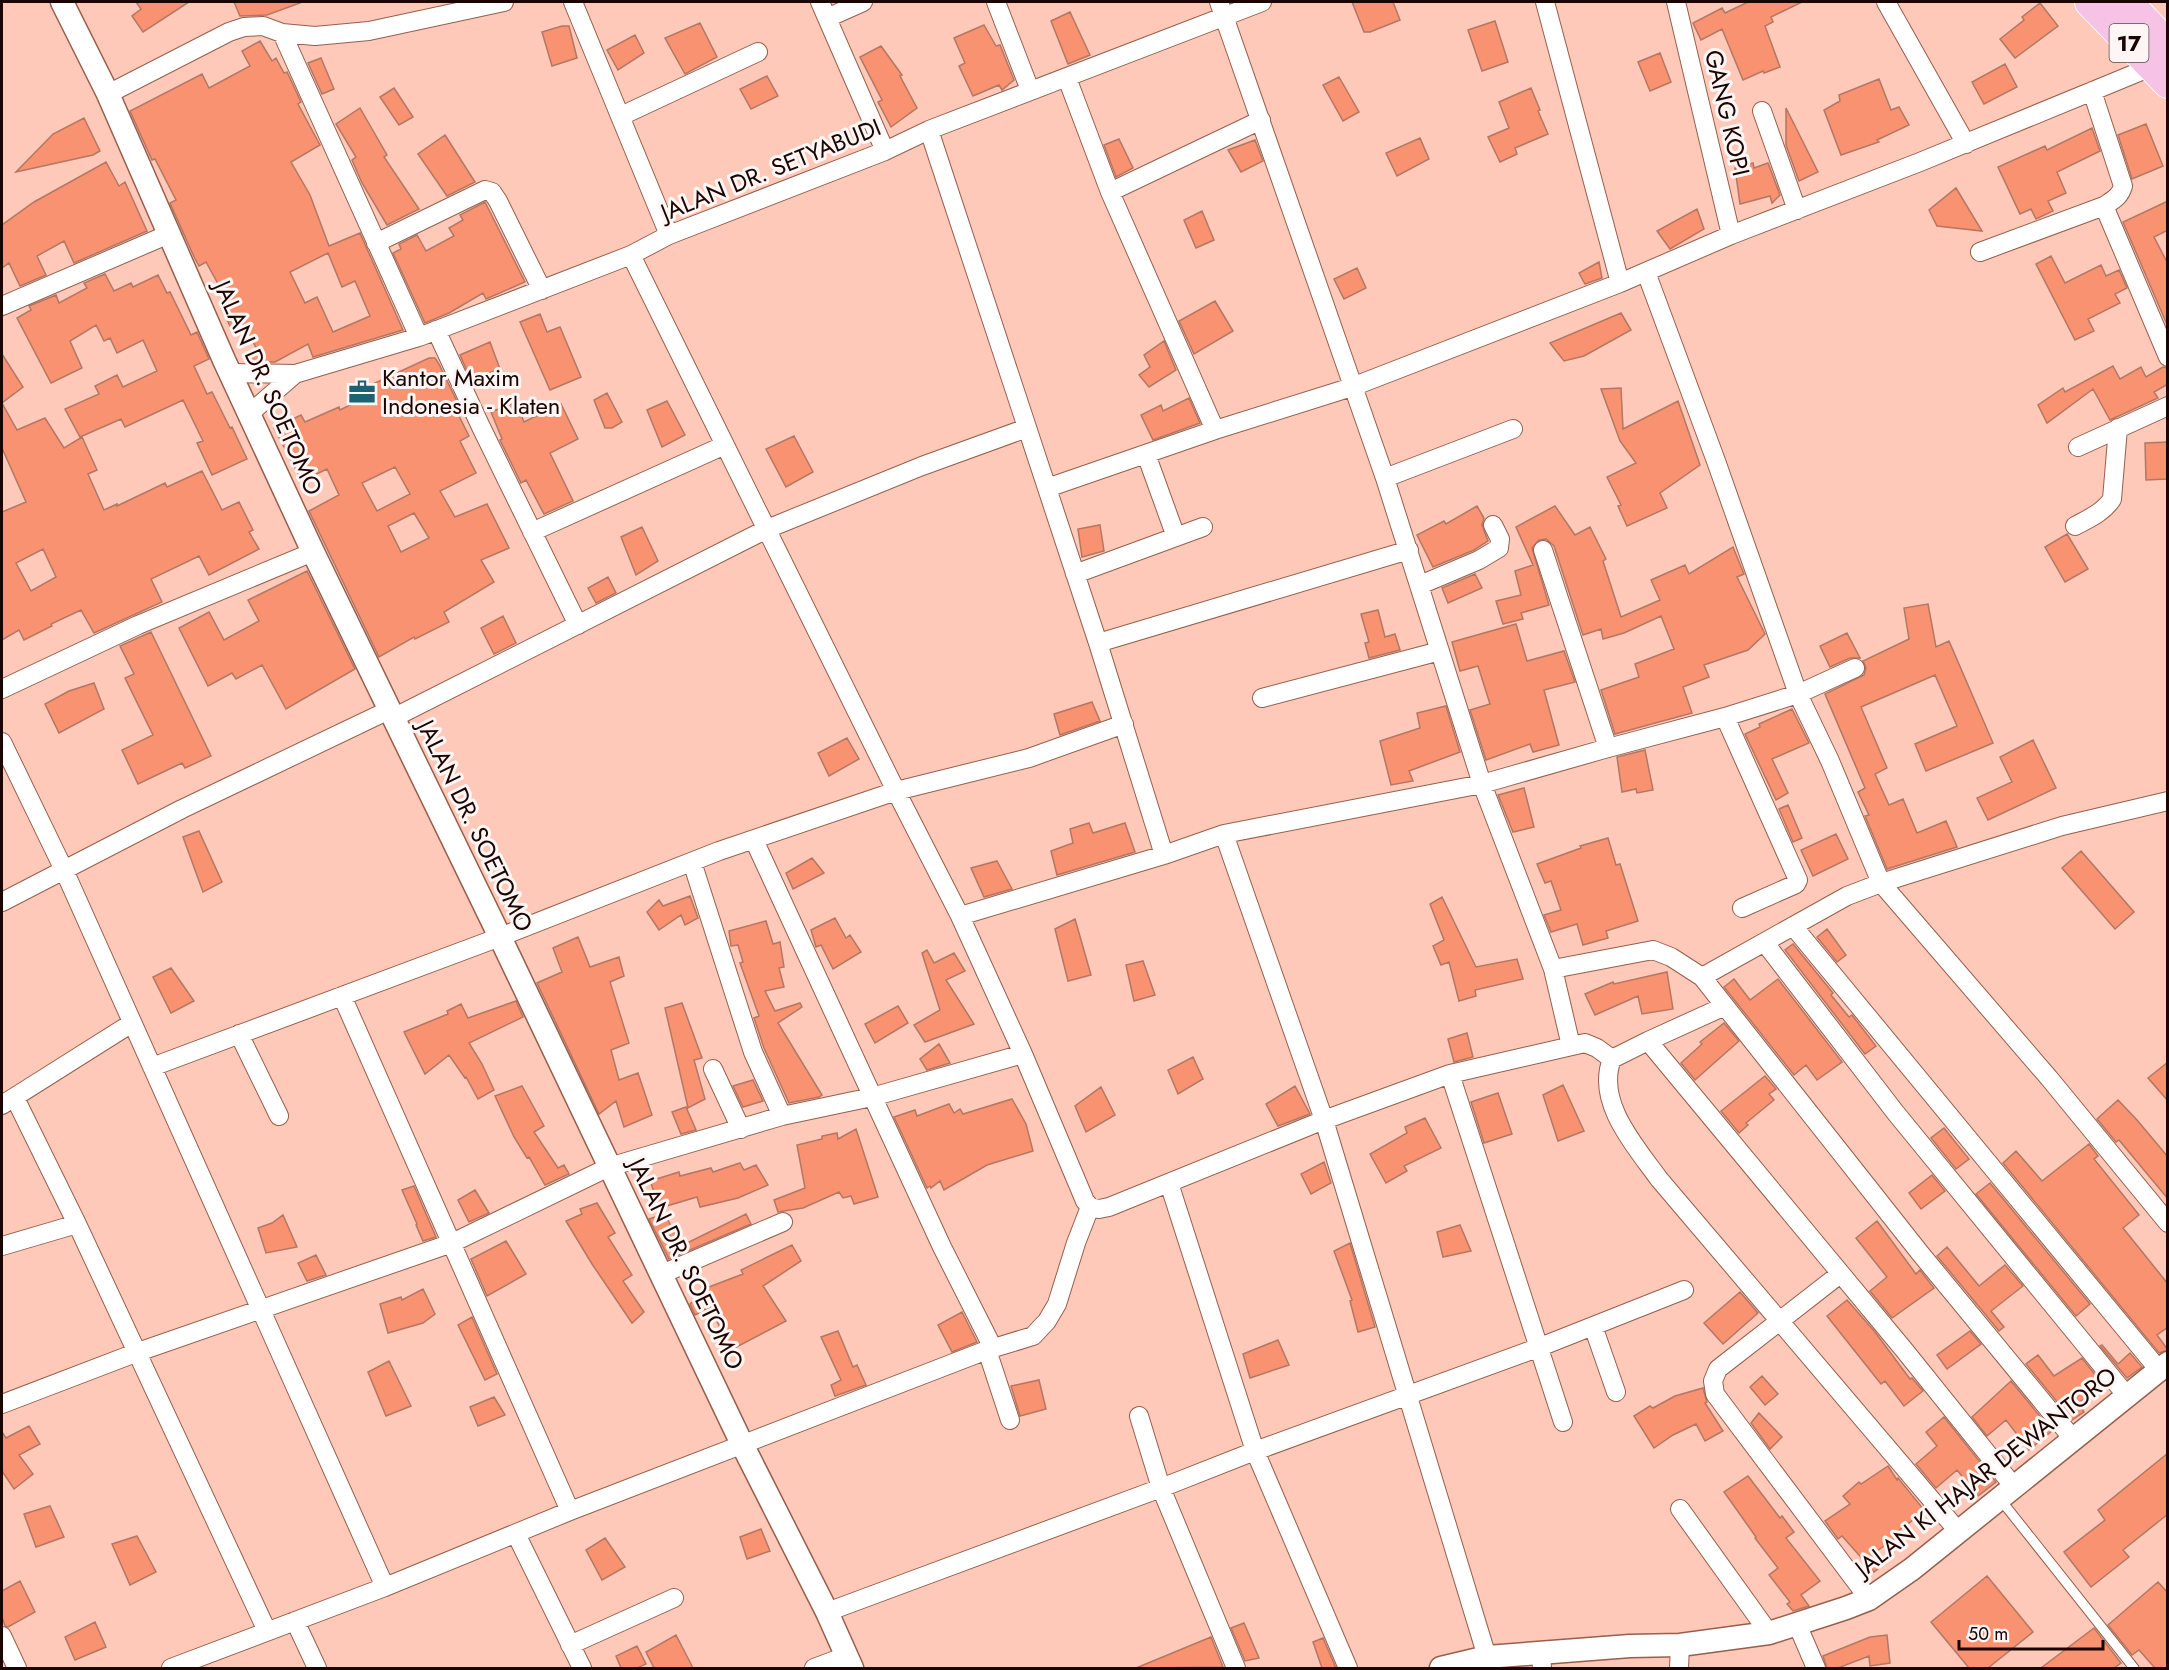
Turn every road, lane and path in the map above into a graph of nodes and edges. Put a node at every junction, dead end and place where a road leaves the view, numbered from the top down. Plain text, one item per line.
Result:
1 (62, 2) edge
2 (504, 2) edge
3 (573, 2) edge
4 (862, 2) edge
5 (996, 2) edge
6 (1262, 2) edge
7 (1545, 2) edge
8 (1676, 2) edge
9 (1886, 2) edge
10 (2090, 2) edge
11 (2127, 2) edge
12 (1222, 9) edge
13 (824, 10) edge
14 (282, 33) junction
15 (758, 52) dead end
16 (2163, 64) edge
17 (1067, 78) junction
18 (1030, 90) junction
19 (2092, 91) junction
20 (108, 94) junction
21 (1762, 111) dead end
22 (621, 116) junction
23 (1261, 120) junction
24 (929, 130) junction
25 (1966, 144) junction
26 (885, 150) junction
27 (1110, 192) junction
28 (2104, 206) junction
29 (1797, 210) junction
30 (169, 234) junction
31 (669, 235) junction
32 (1731, 236) junction
33 (376, 243) junction
34 (1980, 252) dead end
35 (631, 255) junction
36 (1646, 272) junction
37 (1620, 283) junction
38 (542, 290) junction
39 (2, 306) edge
40 (427, 333) junction
41 (2168, 357) edge
42 (231, 373) junction
43 (295, 374) junction
44 (1352, 387) junction
45 (2168, 406) edge
46 (249, 414) junction
47 (1027, 428) junction
48 (2118, 428) junction
49 (1513, 429) dead end
50 (1215, 430) junction
51 (725, 445) junction
52 (2078, 447) dead end
53 (1146, 454) junction
54 (1385, 478) junction
55 (1047, 488) junction
56 (1493, 525) dead end
57 (2075, 526) dead end
58 (1203, 527) dead end
59 (768, 529) junction
60 (532, 532) junction
61 (1176, 537) junction
62 (1409, 550) junction
63 (1543, 550) dead end
64 (313, 552) junction
65 (1075, 574) junction
66 (1420, 585) junction
67 (578, 625) junction
68 (1098, 643) junction
69 (1440, 651) junction
70 (1855, 668) dead end
71 (2, 689) edge
72 (1798, 694) junction
73 (1262, 698) dead end
74 (391, 714) junction
75 (1725, 717) junction
76 (1124, 724) junction
77 (2, 742) edge
78 (1608, 747) junction
79 (1482, 784) junction
80 (896, 791) junction
81 (2168, 801) edge
82 (1224, 834) junction
83 (754, 840) junction
84 (1164, 855) junction
85 (692, 862) junction
86 (64, 870) junction
87 (1881, 883) junction
88 (2, 902) edge
89 (1742, 908) dead end
90 (960, 916) junction
91 (1792, 926) junction
92 (500, 937) junction
93 (1765, 943) junction
94 (1553, 969) junction
95 (1702, 976) junction
96 (342, 996) junction
97 (1725, 1006) junction
98 (132, 1023) junction
99 (240, 1035) junction
100 (1648, 1041) junction
101 (1571, 1046) junction
102 (1023, 1054) junction
103 (1612, 1059) junction
104 (152, 1067) junction
105 (713, 1069) dead end
106 (1450, 1074) junction
107 (872, 1097) junction
108 (8, 1102) edge
109 (279, 1116) dead end
110 (782, 1116) junction
111 (1324, 1120) junction
112 (741, 1129) junction
113 (609, 1167) junction
114 (1169, 1183) junction
115 (1090, 1207) junction
116 (783, 1222) dead end
117 (2168, 1223) edge
118 (77, 1224) junction
119 (452, 1243) junction
120 (2, 1246) edge
121 (1840, 1274) junction
122 (662, 1275) junction
123 (1684, 1290) dead end
124 (260, 1311) junction
125 (1781, 1321) junction
126 (1593, 1326) junction
127 (1540, 1347) junction
128 (990, 1349) junction
129 (138, 1352) junction
130 (2163, 1367) edge
131 (1616, 1392) dead end
132 (1408, 1396) junction
133 (2127, 1396) junction
134 (2, 1404) edge
135 (1138, 1416) dead end
136 (1010, 1420) dead end
137 (1563, 1422) dead end
138 (2074, 1440) junction
139 (742, 1444) junction
140 (1255, 1450) junction
141 (1161, 1488) junction
142 (2008, 1493) junction
143 (1680, 1509) dead end
144 (570, 1511) junction
145 (1958, 1531) junction
146 (516, 1534) junction
147 (385, 1587) junction
148 (674, 1598) dead end
149 (1869, 1599) junction
150 (827, 1612) junction
151 (295, 1621) junction
152 (1797, 1624) junction
153 (267, 1631) junction
154 (1769, 1633) junction
155 (2, 1636) edge
156 (570, 1645) junction
157 (1680, 1645) junction
158 (1487, 1657) junction
159 (1541, 1660) edge
160 (849, 1662) edge
161 (17, 1668) edge
162 (171, 1668) edge
163 (317, 1668) edge
164 (582, 1668) edge
165 (814, 1668) edge
166 (1236, 1668) edge
167 (1348, 1668) edge
168 (1441, 1668) edge
169 (1679, 1668) edge
170 (1816, 1668) edge
171 (2134, 1668) edge

1 - 20 street, JALAN DR. SOETOMO
2 - 14 street
3 - 22 street
4 - 13 street
5 - 18 street
6 - 12 street, JALAN DR. SETYABUDI
7 - 37 street
8 - 32 street, GANG KOPI
9 - 25 street
10 - 16 highway, 17
11 - 16 highway, 17
12 - 17 street, JALAN DR. SETYABUDI
12 - 23 street
13 - 26 street
14 - 20 street
14 - 33 street
15 - 22 street
16 - 19 street
17 - 18 street, JALAN DR. SETYABUDI
17 - 27 street
18 - 24 street, JALAN DR. SETYABUDI
19 - 25 street
19 - 28 street
20 - 30 street, JALAN DR. SOETOMO
21 - 29 street
22 - 31 street
23 - 27 street
23 - 44 street
24 - 26 street, JALAN DR. SETYABUDI
24 - 47 street
25 - 29 street
26 - 31 street, JALAN DR. SETYABUDI
27 - 50 street
28 - 34 street
28 - 41 street
29 - 32 street
30 - 39 street
30 - 42 street, JALAN DR. SOETOMO
31 - 35 street, JALAN DR. SETYABUDI
32 - 36 street
33 - 38 street
33 - 40 street
35 - 38 street, JALAN DR. SETYABUDI
35 - 51 street
36 - 37 street
36 - 72 street
37 - 44 street
38 - 40 street, JALAN DR. SETYABUDI
40 - 43 street, JALAN DR. SETYABUDI
40 - 60 street
42 - 43 street, JALAN DR. SETYABUDI
42 - 46 street, JALAN DR. SOETOMO
43 - 46 street, JALAN DR. SETYABUDI
44 - 50 street
44 - 54 street
45 - 48 street
46 - 64 street, JALAN DR. SOETOMO
47 - 55 street
47 - 59 street
48 - 52 street
48 - 57 street
49 - 54 street
50 - 53 street
51 - 59 street
51 - 60 street
53 - 55 street
53 - 61 street
54 - 62 street
55 - 65 street
56 - 66 street
58 - 61 street
59 - 67 street
59 - 80 street
60 - 67 street
61 - 65 street
62 - 66 street
62 - 68 street
63 - 78 street
64 - 71 street
64 - 74 street, JALAN DR. SOETOMO
65 - 68 street
66 - 69 street
67 - 74 street
68 - 76 street
69 - 73 street
69 - 79 street
70 - 72 street
72 - 75 street
72 - 87 street
74 - 86 street
74 - 92 street, JALAN DR. SOETOMO
75 - 78 street
75 - 89 street
76 - 80 street
76 - 84 street
77 - 86 street
78 - 79 street
79 - 82 street
79 - 94 street
80 - 83 street
80 - 90 street
81 - 87 street
82 - 84 street
82 - 111 street
83 - 85 street
83 - 107 street
84 - 90 street
85 - 92 street
85 - 110 street
86 - 88 street
86 - 98 street
87 - 91 street
87 - 117 street
90 - 102 street
91 - 93 street
91 - 130 street
92 - 96 street
92 - 113 street, JALAN DR. SOETOMO
93 - 95 street
93 - 133 street
94 - 95 street
94 - 101 street
95 - 97 street
96 - 99 street
96 - 119 street
97 - 100 street
97 - 138 street
98 - 104 street
98 - 108 street
99 - 104 street
99 - 109 street
100 - 103 street
100 - 121 street
101 - 103 street
101 - 106 street
102 - 107 street
102 - 115 street
103 - 125 street
104 - 124 street
105 - 112 street
106 - 111 street
106 - 127 street
107 - 110 street
107 - 128 street
108 - 118 street
110 - 112 street
111 - 114 street
111 - 132 street
112 - 113 street
113 - 119 street
113 - 122 street, JALAN DR. SOETOMO
114 - 115 street
114 - 140 street
115 - 128 street
116 - 122 street
118 - 120 street
118 - 129 street
119 - 124 street
119 - 144 street
121 - 125 street
121 - 142 street
122 - 139 street, JALAN DR. SOETOMO
123 - 126 street
124 - 129 street
124 - 147 street
125 - 145 street
125 - 149 street
126 - 127 street
126 - 131 street
127 - 132 street
127 - 137 street
128 - 136 street
128 - 139 street
129 - 134 street
129 - 153 street
130 - 133 street, JALAN KI HAJAR DEWANTORO
132 - 140 street
132 - 158 street
133 - 138 street, JALAN KI HAJAR DEWANTORO
135 - 141 street
138 - 142 street, JALAN KI HAJAR DEWANTORO
139 - 144 street
139 - 150 street, JALAN DR. SOETOMO
140 - 141 street
140 - 167 street
141 - 150 street
141 - 166 street
142 - 145 street, JALAN KI HAJAR DEWANTORO
142 - 171 lane
143 - 154 street
144 - 146 street
145 - 149 street, JALAN KI HAJAR DEWANTORO
146 - 147 street
146 - 156 street
147 - 151 street
148 - 156 street
149 - 152 street, JALAN KI HAJAR DEWANTORO
150 - 160 street, JALAN DR. SOETOMO
151 - 153 street
151 - 163 street
152 - 154 street, JALAN KI HAJAR DEWANTORO
152 - 170 street
153 - 162 street
154 - 157 street, JALAN KI HAJAR DEWANTORO
155 - 161 street
156 - 164 street
157 - 159 street, JALAN KI HAJAR DEWANTORO
157 - 169 street
158 - 159 street, JALAN KI HAJAR DEWANTORO
158 - 168 street, JALAN KI HAJAR DEWANTORO
160 - 165 street

